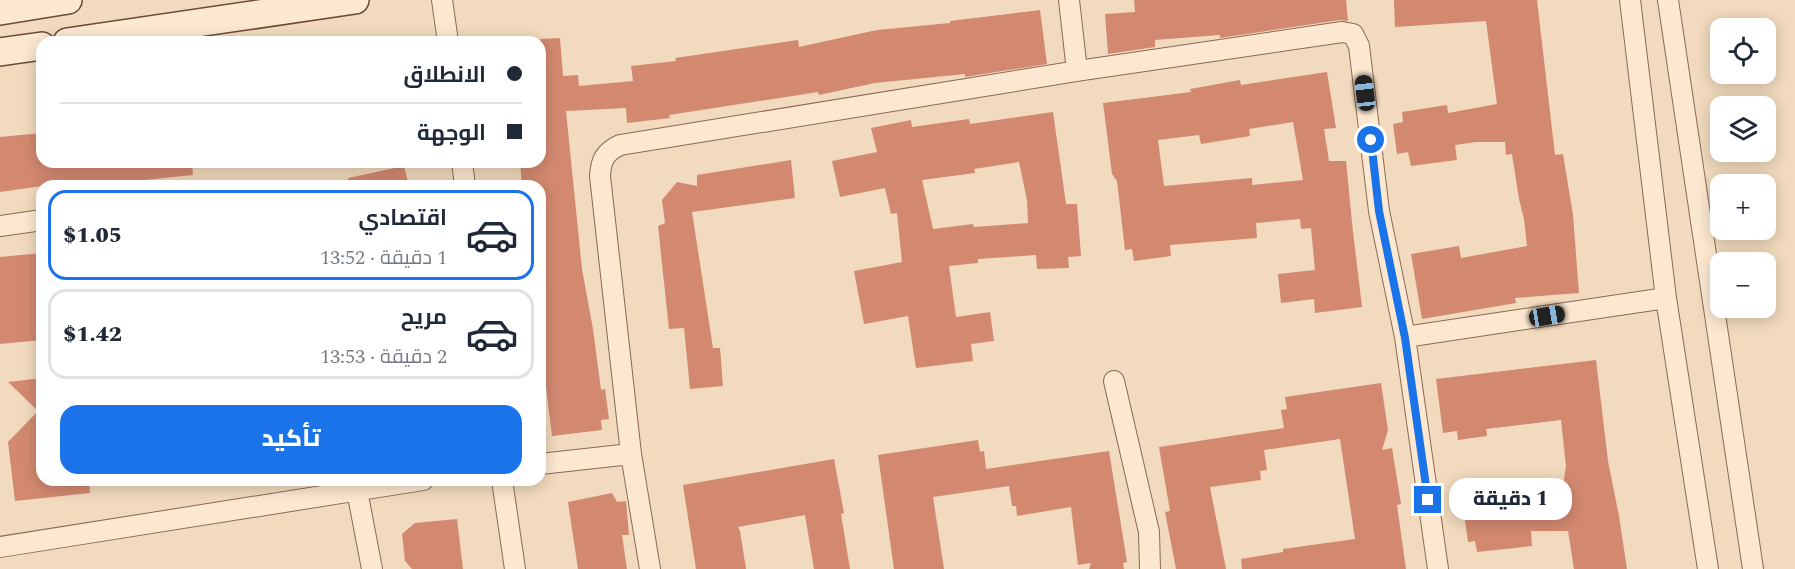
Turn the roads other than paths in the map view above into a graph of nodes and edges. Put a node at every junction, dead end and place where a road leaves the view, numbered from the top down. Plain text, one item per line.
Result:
1 (68, 0) edge
2 (355, 0) edge
3 (442, 0) edge
4 (1069, 0) edge
5 (1630, 0) edge
6 (1668, 0) edge
7 (0, 11) edge
8 (109, 36) edge
9 (447, 36) edge
10 (36, 47) edge
11 (0, 52) edge
12 (1077, 71) junction
13 (36, 221) edge
14 (0, 226) edge
15 (1666, 298) junction
16 (1405, 338) junction
17 (1114, 381) dead end
18 (631, 454) junction
19 (546, 463) edge
20 (350, 486) edge
21 (356, 486) edge
22 (503, 486) edge
23 (0, 547) edge
24 (372, 569) edge
25 (515, 569) edge
26 (650, 569) edge
27 (1150, 569) edge
28 (1438, 569) edge
29 (1708, 569) edge
30 (1753, 569) edge

1 - 7 street
2 - 8 street
3 - 9 street
4 - 12 street
5 - 15 street
6 - 30 street
10 - 11 street
12 - 16 street
12 - 18 street
13 - 14 street
15 - 16 street
15 - 29 street
16 - 28 street
17 - 27 street
18 - 19 street
18 - 26 street
20 - 23 street
21 - 24 street
22 - 25 street

